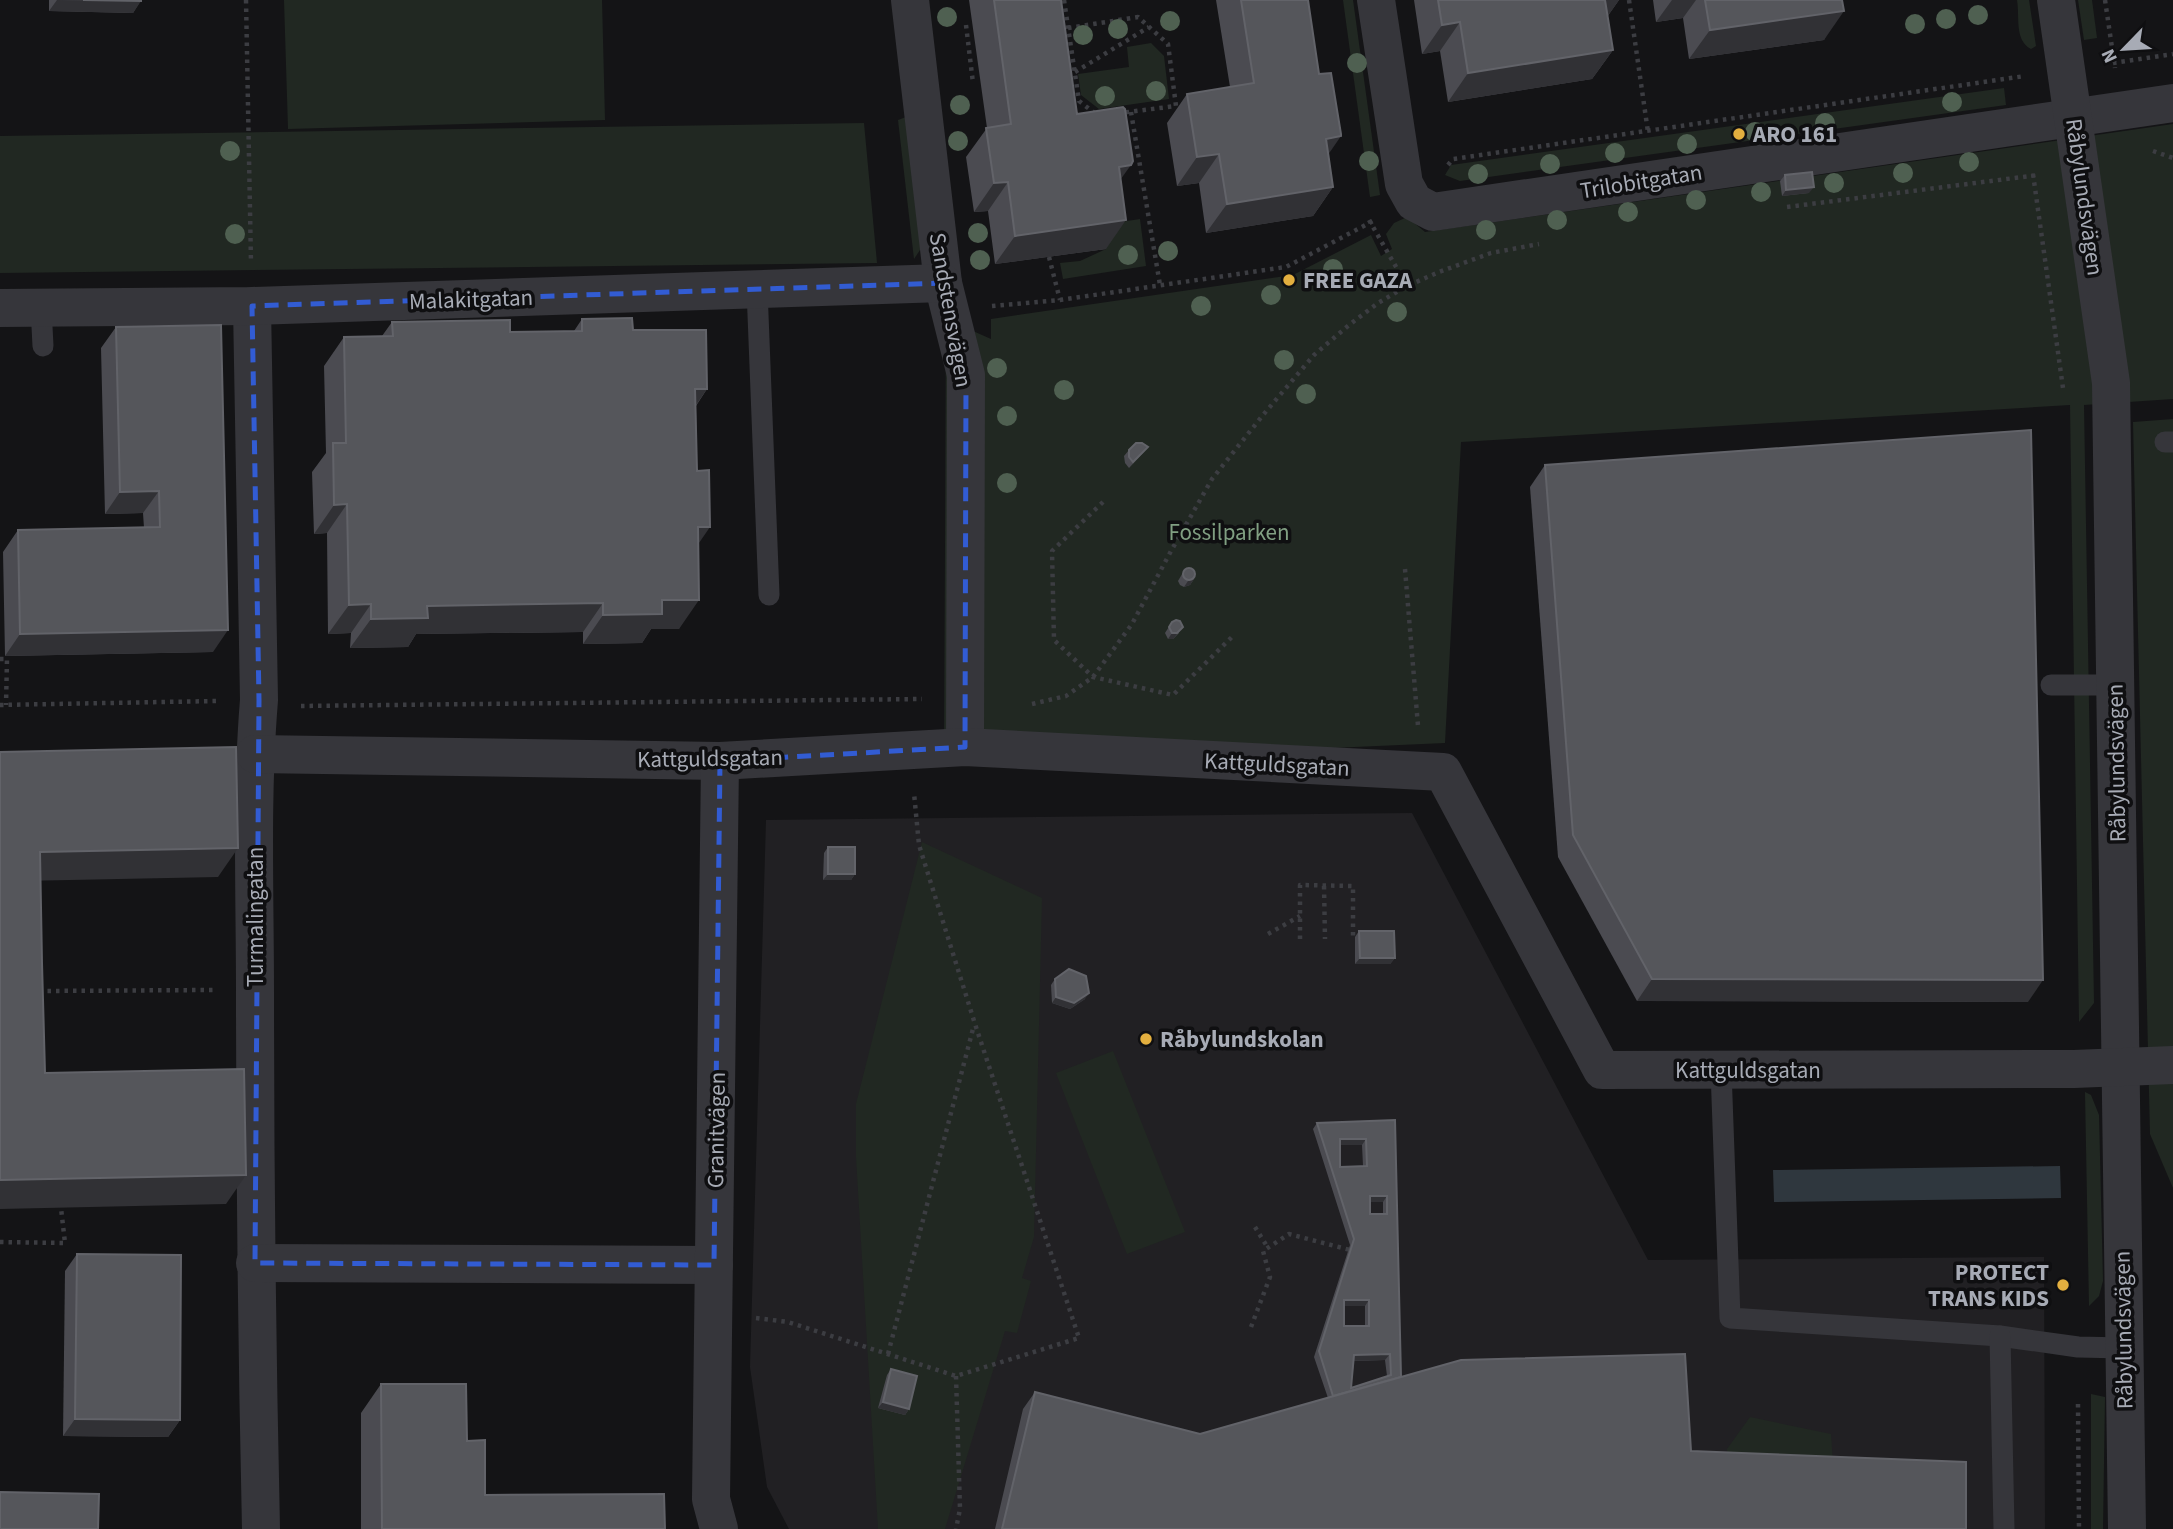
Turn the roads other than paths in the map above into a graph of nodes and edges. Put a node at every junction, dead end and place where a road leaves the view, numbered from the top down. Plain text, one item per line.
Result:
1 (910, 0) edge
2 (1376, 0) edge
3 (2056, 0) edge
4 (2173, 103) edge
5 (2074, 117) junction
6 (943, 284) junction
7 (757, 289) junction
8 (252, 306) junction
9 (41, 307) junction
10 (0, 308) edge
11 (43, 346) dead end
12 (769, 595) dead end
13 (2051, 685) dead end
14 (2115, 685) junction
15 (965, 747) junction
16 (255, 754) junction
17 (720, 761) junction
18 (2173, 1065) edge
19 (2120, 1066) junction
20 (1721, 1070) junction
21 (255, 1263) junction
22 (714, 1265) junction
23 (2000, 1336) junction
24 (2124, 1348) junction
25 (711, 1519) edge
26 (261, 1529) edge
27 (2004, 1529) edge
28 (2127, 1529) edge

1 - 6 street, Sandstensvägen
2 - 5 street, Trilobitgatan
3 - 5 street, Råbylundsvägen
4 - 5 street, Trilobitgatan
5 - 14 street, Råbylundsvägen
6 - 7 street, Malakitgatan
6 - 15 street, Sandstensvägen
7 - 8 street, Malakitgatan
7 - 12 lane
8 - 9 street, Malakitgatan
8 - 16 street, Turmalingatan
9 - 10 street, Malakitgatan
9 - 11 lane
13 - 14 lane
14 - 19 street, Råbylundsvägen
15 - 17 street, Kattguldsgatan
15 - 20 street, Kattguldsgatan
16 - 17 street, Kattguldsgatan
16 - 21 street, Turmalingatan
17 - 22 street, Granitvägen
18 - 19 street, Kattguldsgatan
19 - 20 street, Kattguldsgatan
19 - 24 street, Råbylundsvägen
20 - 23 lane
21 - 22 street
21 - 26 street, Turmalingatan
22 - 25 street, Granitvägen
23 - 24 lane
23 - 27 lane
24 - 28 street, Råbylundsvägen

